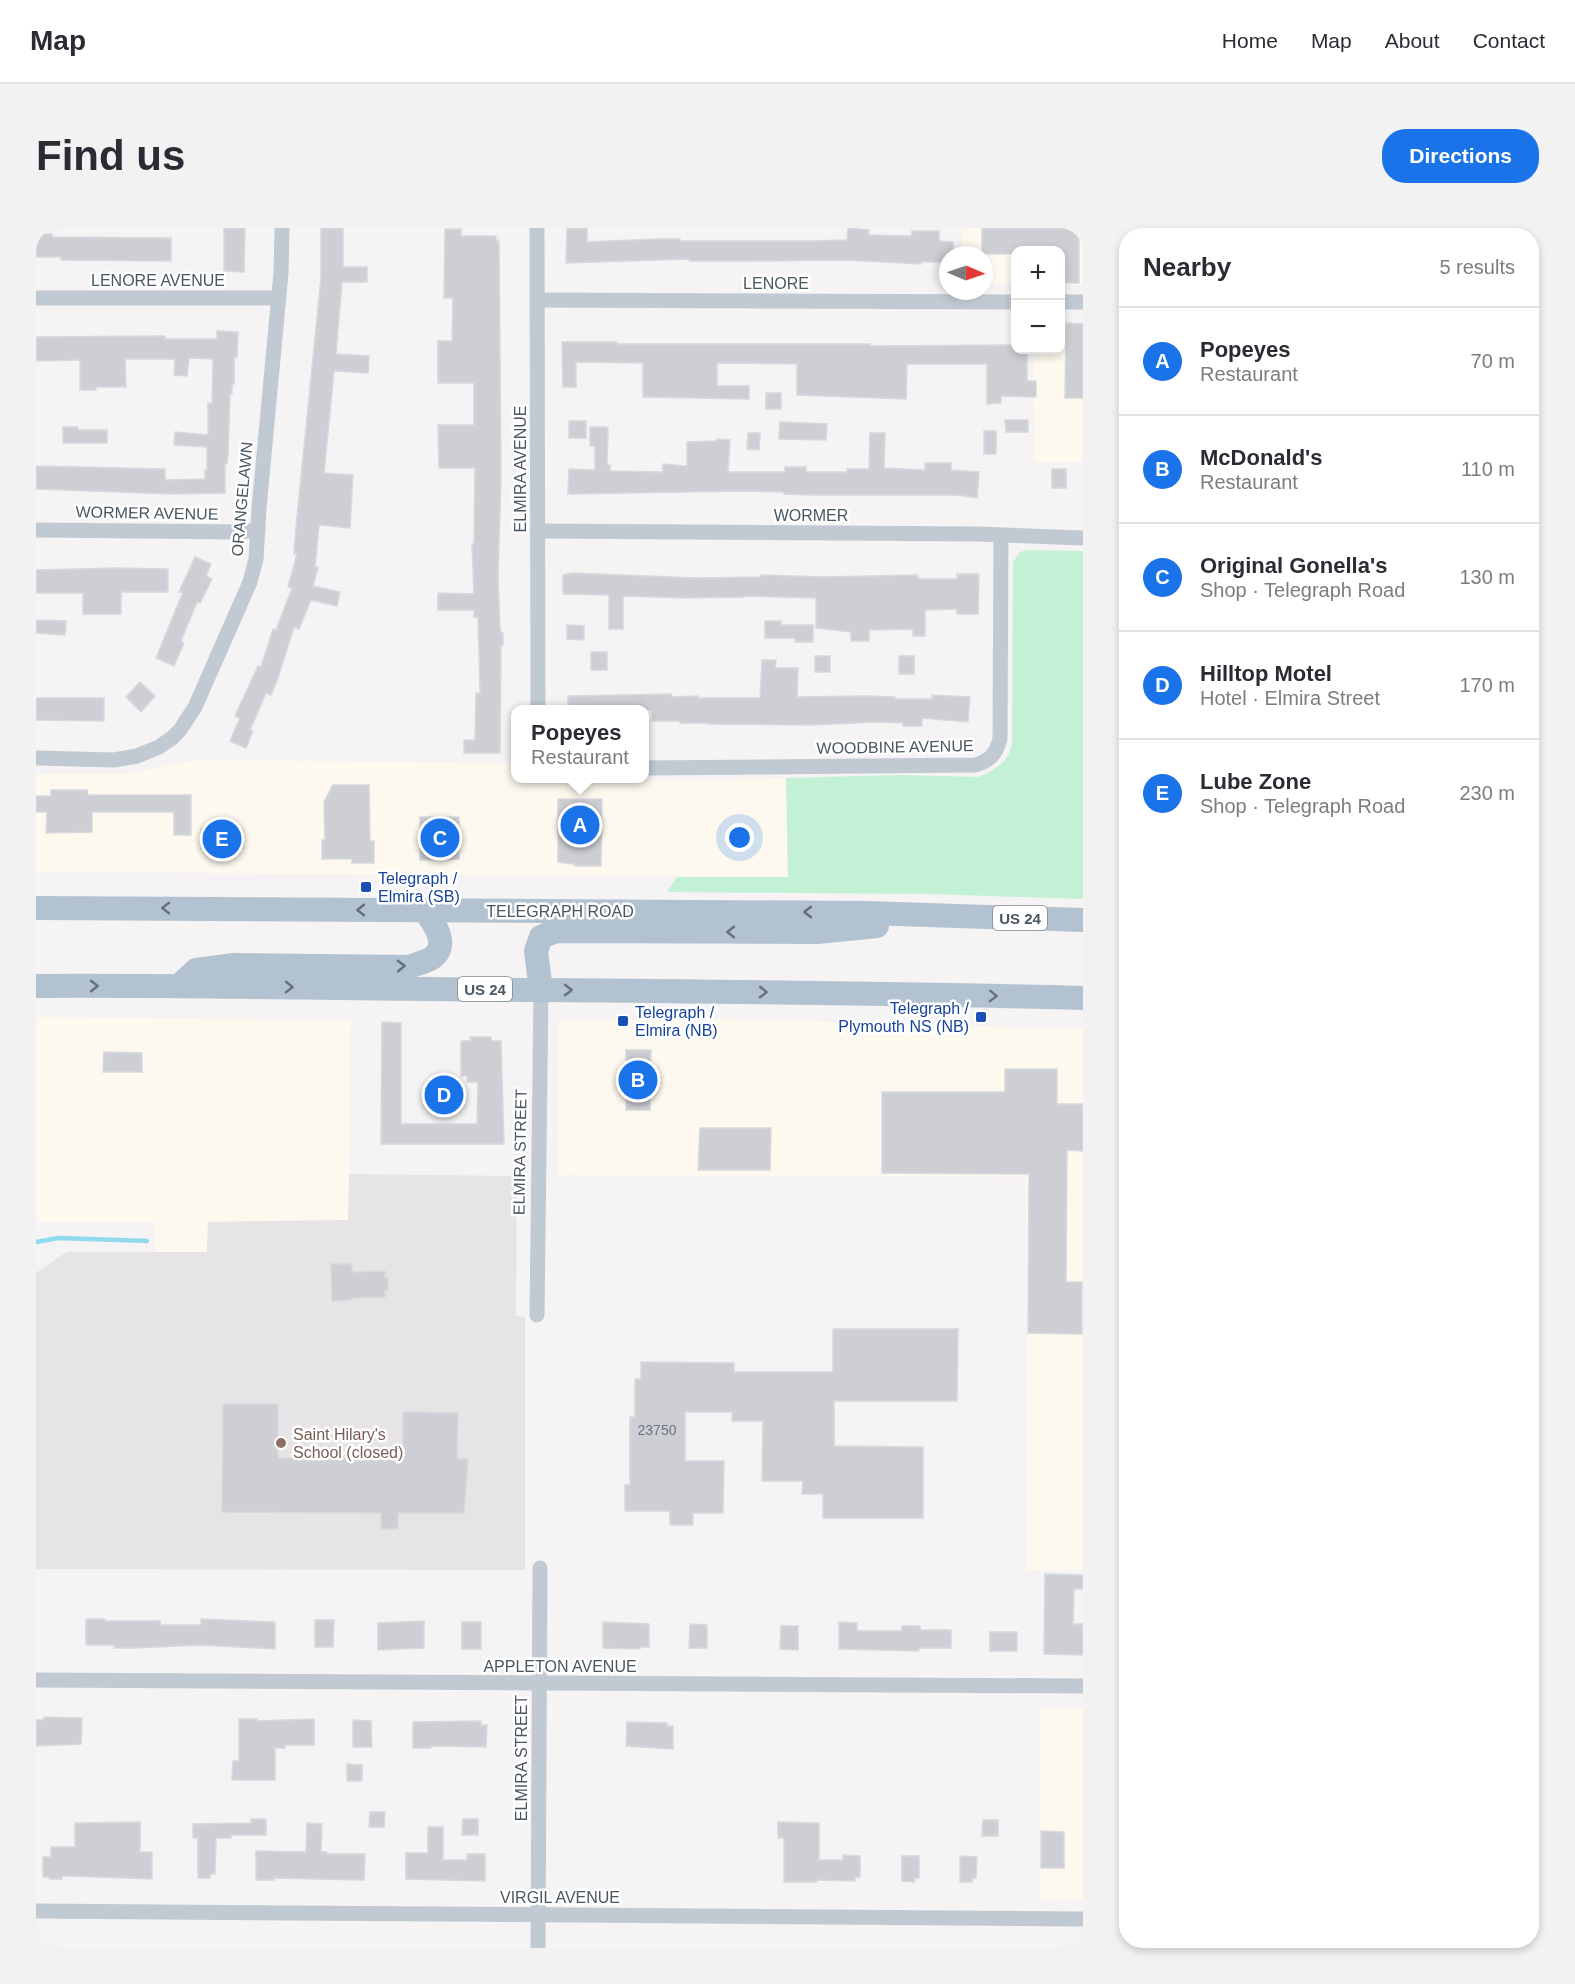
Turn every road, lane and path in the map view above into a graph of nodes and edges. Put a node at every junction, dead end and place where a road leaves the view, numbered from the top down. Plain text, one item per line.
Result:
1 (282, 228) edge
2 (537, 228) edge
3 (36, 298) edge
4 (279, 298) junction
5 (537, 300) junction
6 (1011, 302) edge
7 (1065, 302) edge
8 (1083, 302) edge
9 (36, 530) edge
10 (258, 530) junction
11 (538, 531) junction
12 (1001, 536) junction
13 (1083, 538) edge
14 (538, 705) edge
15 (36, 758) edge
16 (649, 768) edge
17 (36, 908) edge
18 (110, 908) junction
19 (425, 911) junction
20 (957, 917) junction
21 (1083, 920) edge
22 (36, 924) edge
23 (181, 985) junction
24 (36, 986) edge
25 (541, 990) junction
26 (1083, 998) edge
27 (537, 1316) dead end
28 (540, 1568) dead end
29 (36, 1680) edge
30 (539, 1684) junction
31 (1083, 1686) edge
32 (36, 1911) edge
33 (538, 1915) junction
34 (1083, 1918) edge
35 (538, 1948) edge

1 - 4 street, ORANGELAWN
2 - 5 street, ELMIRA AVENUE
3 - 4 street, LENORE AVENUE
4 - 10 street, ORANGELAWN
5 - 6 street, LENORE
5 - 11 street, ELMIRA AVENUE
7 - 8 street
9 - 10 street, WORMER AVENUE
10 - 15 street, ORANGELAWN
11 - 12 street, WORMER
11 - 14 street, ELMIRA AVENUE
12 - 13 street, WORMER
12 - 16 street, WOODBINE AVENUE
17 - 18 main road, TELEGRAPH ROAD / US 24
19 -> 18 main road, TELEGRAPH ROAD / US 24
18 - 22 main road
20 -> 19 main road, TELEGRAPH ROAD / US 24
23 -> 19 main road
20 - 21 main road, TELEGRAPH ROAD / US 24
20 -> 25 main road
24 -> 23 main road, US 24
23 -> 25 main road, US 24
25 -> 26 main road, US 24
25 - 27 street, ELMIRA STREET
28 - 30 street, ELMIRA STREET
29 - 30 street, APPLETON AVENUE
30 - 31 street, APPLETON AVENUE
30 - 33 street, ELMIRA STREET
32 - 33 street, VIRGIL AVENUE
33 - 34 street, VIRGIL AVENUE
33 - 35 street, ELMIRA STREET

